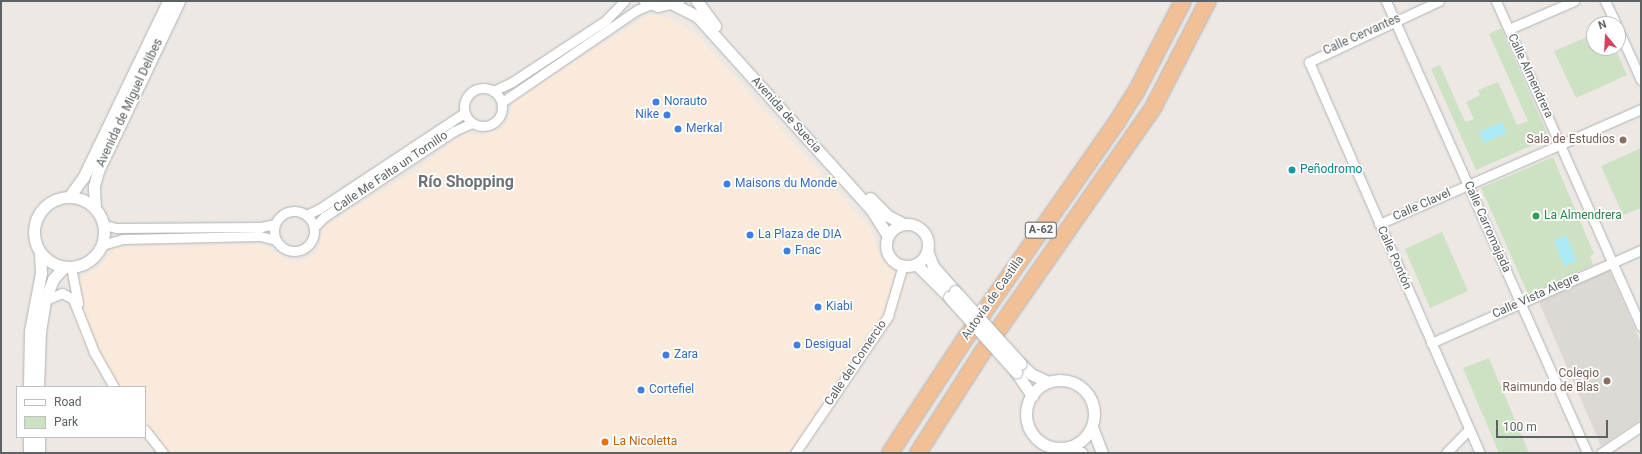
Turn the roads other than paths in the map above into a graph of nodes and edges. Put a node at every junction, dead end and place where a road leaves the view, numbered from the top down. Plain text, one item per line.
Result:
1 (168, 1) edge
2 (179, 1) edge
3 (624, 1) edge
4 (697, 1) edge
5 (1183, 1) edge
6 (1208, 1) edge
7 (1386, 1) edge
8 (1439, 1) edge
9 (1496, 1) edge
10 (1574, 1) edge
11 (1605, 1) edge
12 (676, 2) edge
13 (648, 3) edge
14 (1612, 16) edge
15 (1395, 20) junction
16 (1509, 29) junction
17 (1626, 47) edge
18 (1309, 62) joint
19 (1641, 80) edge
20 (493, 91) junction
21 (502, 102) junction
22 (1641, 109) edge
23 (464, 113) junction
24 (472, 123) junction
25 (1561, 144) junction
26 (1468, 184) junction
27 (69, 197) junction
28 (95, 208) junction
29 (306, 214) junction
30 (275, 224) junction
31 (904, 224) junction
32 (1380, 224) junction
33 (104, 225) junction
34 (314, 226) junction
35 (888, 236) junction
36 (276, 240) junction
37 (102, 245) junction
38 (1641, 250) edge
39 (927, 251) junction
40 (40, 253) junction
41 (1613, 262) junction
42 (916, 264) junction
43 (903, 265) junction
44 (67, 267) junction
45 (952, 294) junction
46 (46, 300) junction
47 (1521, 303) junction
48 (80, 314) junction
49 (1641, 326) edge
50 (1431, 343) junction
51 (982, 353) junction
52 (1019, 368) junction
53 (1048, 382) junction
54 (29, 386) edge
55 (38, 386) edge
56 (113, 386) edge
57 (1032, 396) junction
58 (1641, 426) edge
59 (1092, 427) junction
60 (1469, 429) junction
61 (146, 431) edge
62 (29, 438) edge
63 (39, 438) edge
64 (1069, 447) junction
65 (29, 453) edge
66 (39, 453) edge
67 (164, 453) edge
68 (794, 453) edge
69 (890, 453) edge
70 (918, 453) edge
71 (926, 453) edge
72 (1082, 453) edge
73 (1102, 453) edge
74 (1446, 453) edge
75 (1480, 453) edge
76 (1587, 453) edge
77 (1601, 453) edge

1 - 27 street, Avenida de Miguel Delibes
2 - 28 street, Avenida de Miguel Delibes
3 - 20 street
4 - 31 street, Avenida de Suecia
5 - 69 highway, Autovía de Castilla / A-62
6 - 51 highway, Autovía de Castilla / A-62
7 - 15 street, Calle Carromajada
8 - 15 street, Calle Cervantes
9 - 16 street, Calle Almendrera
10 - 16 street
11 - 14 street
12 - 13 street
12 - 35 street, Avenida de Suecia
13 - 21 street
15 - 18 street, Calle Cervantes
15 - 26 street, Calle Carromajada
16 - 25 street, Calle Almendrera
17 - 19 street
18 - 32 street, Calle Pontón
20 - 21 street
20 - 23 street
21 - 24 street
22 - 25 street, Calle Clavel
23 - 24 street
23 - 29 street, Calle Me Falta un Tornillo
24 - 34 street, Calle Me Falta un Tornillo
25 - 26 street, Calle Clavel
25 - 41 street, Calle Almendrera
26 - 32 street, Calle Clavel
26 - 47 street, Calle Carromajada
27 - 28 street
27 - 40 street
28 - 33 street
29 - 30 street
29 - 34 street
30 - 33 street
30 - 36 street
31 - 35 street
31 - 39 street
32 - 50 street, Calle Pontón
33 - 37 street
34 - 36 street
35 - 43 street
36 - 37 street
37 - 44 street
38 - 41 street, Calle Vista Alegre
39 - 42 street
39 - 45 street
40 - 44 street
40 - 54 street
41 - 47 street, Calle Vista Alegre
41 - 49 street, Calle Almendrera
42 - 43 street
42 - 45 street
43 - 68 street, Calle del Comercio
44 - 46 street
44 - 48 street
45 - 52 street, bridge
46 - 48 street
46 - 55 street
47 - 50 street, Calle Vista Alegre
47 - 76 street, Calle Carromajada
48 - 56 street
50 - 60 street, Calle Pontón
51 - 70 highway, Autovía de Castilla / A-62
51 - 71 highway
52 - 53 street
52 - 57 street
53 - 57 street
53 - 59 street
57 - 64 street
58 - 77 street
59 - 64 street
59 - 73 street
60 - 74 street
60 - 75 street, Calle Pontón
61 - 67 street
62 - 65 street
63 - 66 street
64 - 72 street

